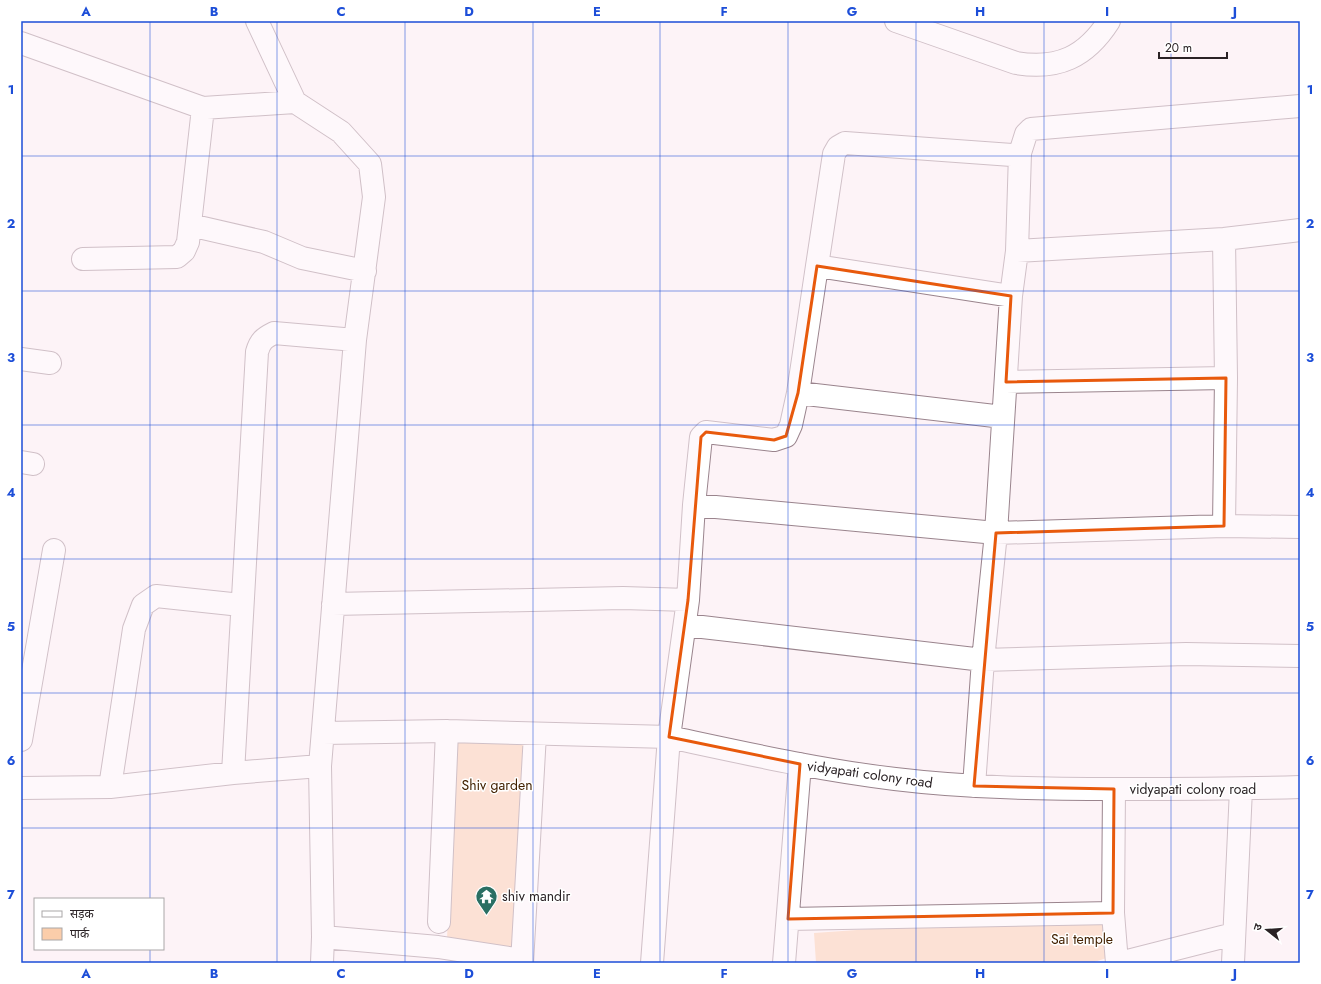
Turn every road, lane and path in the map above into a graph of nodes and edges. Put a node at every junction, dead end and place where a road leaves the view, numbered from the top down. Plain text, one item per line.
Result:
1 (257, 21) edge
2 (896, 21) edge
3 (1109, 21) edge
4 (21, 43) edge
5 (295, 102) junction
6 (1300, 106) edge
7 (203, 108) junction
8 (1020, 153) junction
9 (190, 225) junction
10 (1300, 230) edge
11 (1224, 239) junction
12 (1017, 252) junction
13 (83, 259) dead end
14 (817, 266) junction
15 (364, 271) junction
16 (1011, 296) junction
17 (355, 340) junction
18 (21, 358) edge
19 (50, 363) dead end
20 (1226, 378) junction
21 (1006, 382) junction
22 (798, 393) junction
23 (1003, 417) junction
24 (694, 506) junction
25 (1224, 526) junction
26 (1300, 526) edge
27 (996, 533) junction
28 (54, 550) dead end
29 (688, 600) junction
30 (333, 604) junction
31 (241, 605) junction
32 (685, 626) junction
33 (1300, 656) edge
34 (984, 660) junction
35 (447, 731) junction
36 (323, 733) junction
37 (535, 734) junction
38 (669, 737) junction
39 (21, 740) edge
40 (800, 764) junction
41 (320, 766) junction
42 (233, 773) junction
43 (974, 786) junction
44 (110, 787) junction
45 (1300, 787) edge
46 (21, 788) edge
47 (1114, 789) junction
48 (1241, 789) junction
49 (1113, 913) junction
50 (788, 919) junction
51 (439, 922) dead end
52 (1234, 934) junction
53 (323, 936) junction
54 (522, 961) edge
55 (322, 963) edge
56 (652, 963) edge
57 (784, 963) edge
58 (1118, 963) edge
59 (1233, 963) edge

1 - 5 street
2 - 3 street
4 - 7 street
5 - 7 street
5 - 15 street
6 - 8 street
7 - 9 street
8 - 12 street
8 - 14 street
9 - 13 street
9 - 15 street
10 - 11 street
11 - 12 street
11 - 20 street
12 - 16 street
14 - 16 street
14 - 22 street
15 - 17 street
16 - 21 street
17 - 30 street
17 - 31 street
18 - 19 street
20 - 21 street
20 - 25 street
21 - 23 street
22 - 23 street
22 - 24 street
23 - 27 street
24 - 27 street
24 - 29 street
25 - 26 street
25 - 27 street
27 - 34 street
28 - 39 street
29 - 30 street
29 - 32 street
30 - 36 street
31 - 42 street
31 - 44 street
32 - 34 street
32 - 38 street
33 - 34 street
34 - 43 street
35 - 36 street, vidyapati colony road
35 - 37 street, vidyapati colony road
35 - 51 street
36 - 41 street
37 - 38 street, vidyapati colony road
37 - 54 street
38 - 40 street, vidyapati colony road
38 - 56 street
40 - 43 street, vidyapati colony road
40 - 50 street
41 - 42 street
41 - 53 street
42 - 44 street
43 - 47 street, vidyapati colony road
44 - 46 street
45 - 48 street, vidyapati colony road
47 - 48 street, vidyapati colony road
47 - 49 street
48 - 52 street
49 - 50 street
49 - 58 street
50 - 57 street
52 - 58 street
52 - 59 street
53 - 54 street
53 - 55 street

